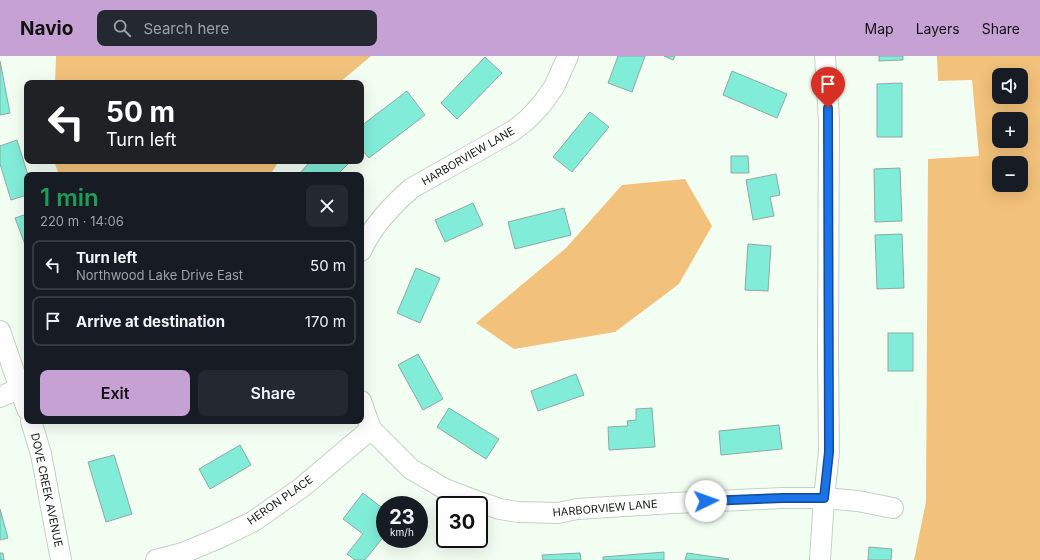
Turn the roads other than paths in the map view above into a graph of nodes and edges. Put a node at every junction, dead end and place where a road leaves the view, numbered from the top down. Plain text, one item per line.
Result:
1 (568, 56) edge
2 (825, 56) edge
3 (364, 245) edge
4 (0, 331) edge
5 (20, 388) junction
6 (0, 397) edge
7 (24, 400) edge
8 (364, 409) edge
9 (32, 424) edge
10 (371, 429) junction
11 (824, 498) junction
12 (893, 508) dead end
13 (61, 560) edge
14 (156, 560) edge
15 (820, 560) edge

1 - 3 street, HARBORVIEW LANE
2 - 11 street
4 - 5 street
5 - 6 street
5 - 7 street
8 - 10 street, HARBORVIEW LANE
9 - 13 street, DOVE CREEK AVENUE
10 - 11 street, HARBORVIEW LANE
10 - 14 street, HERON PLACE
11 - 12 street, HARBORVIEW LANE
11 - 15 street

